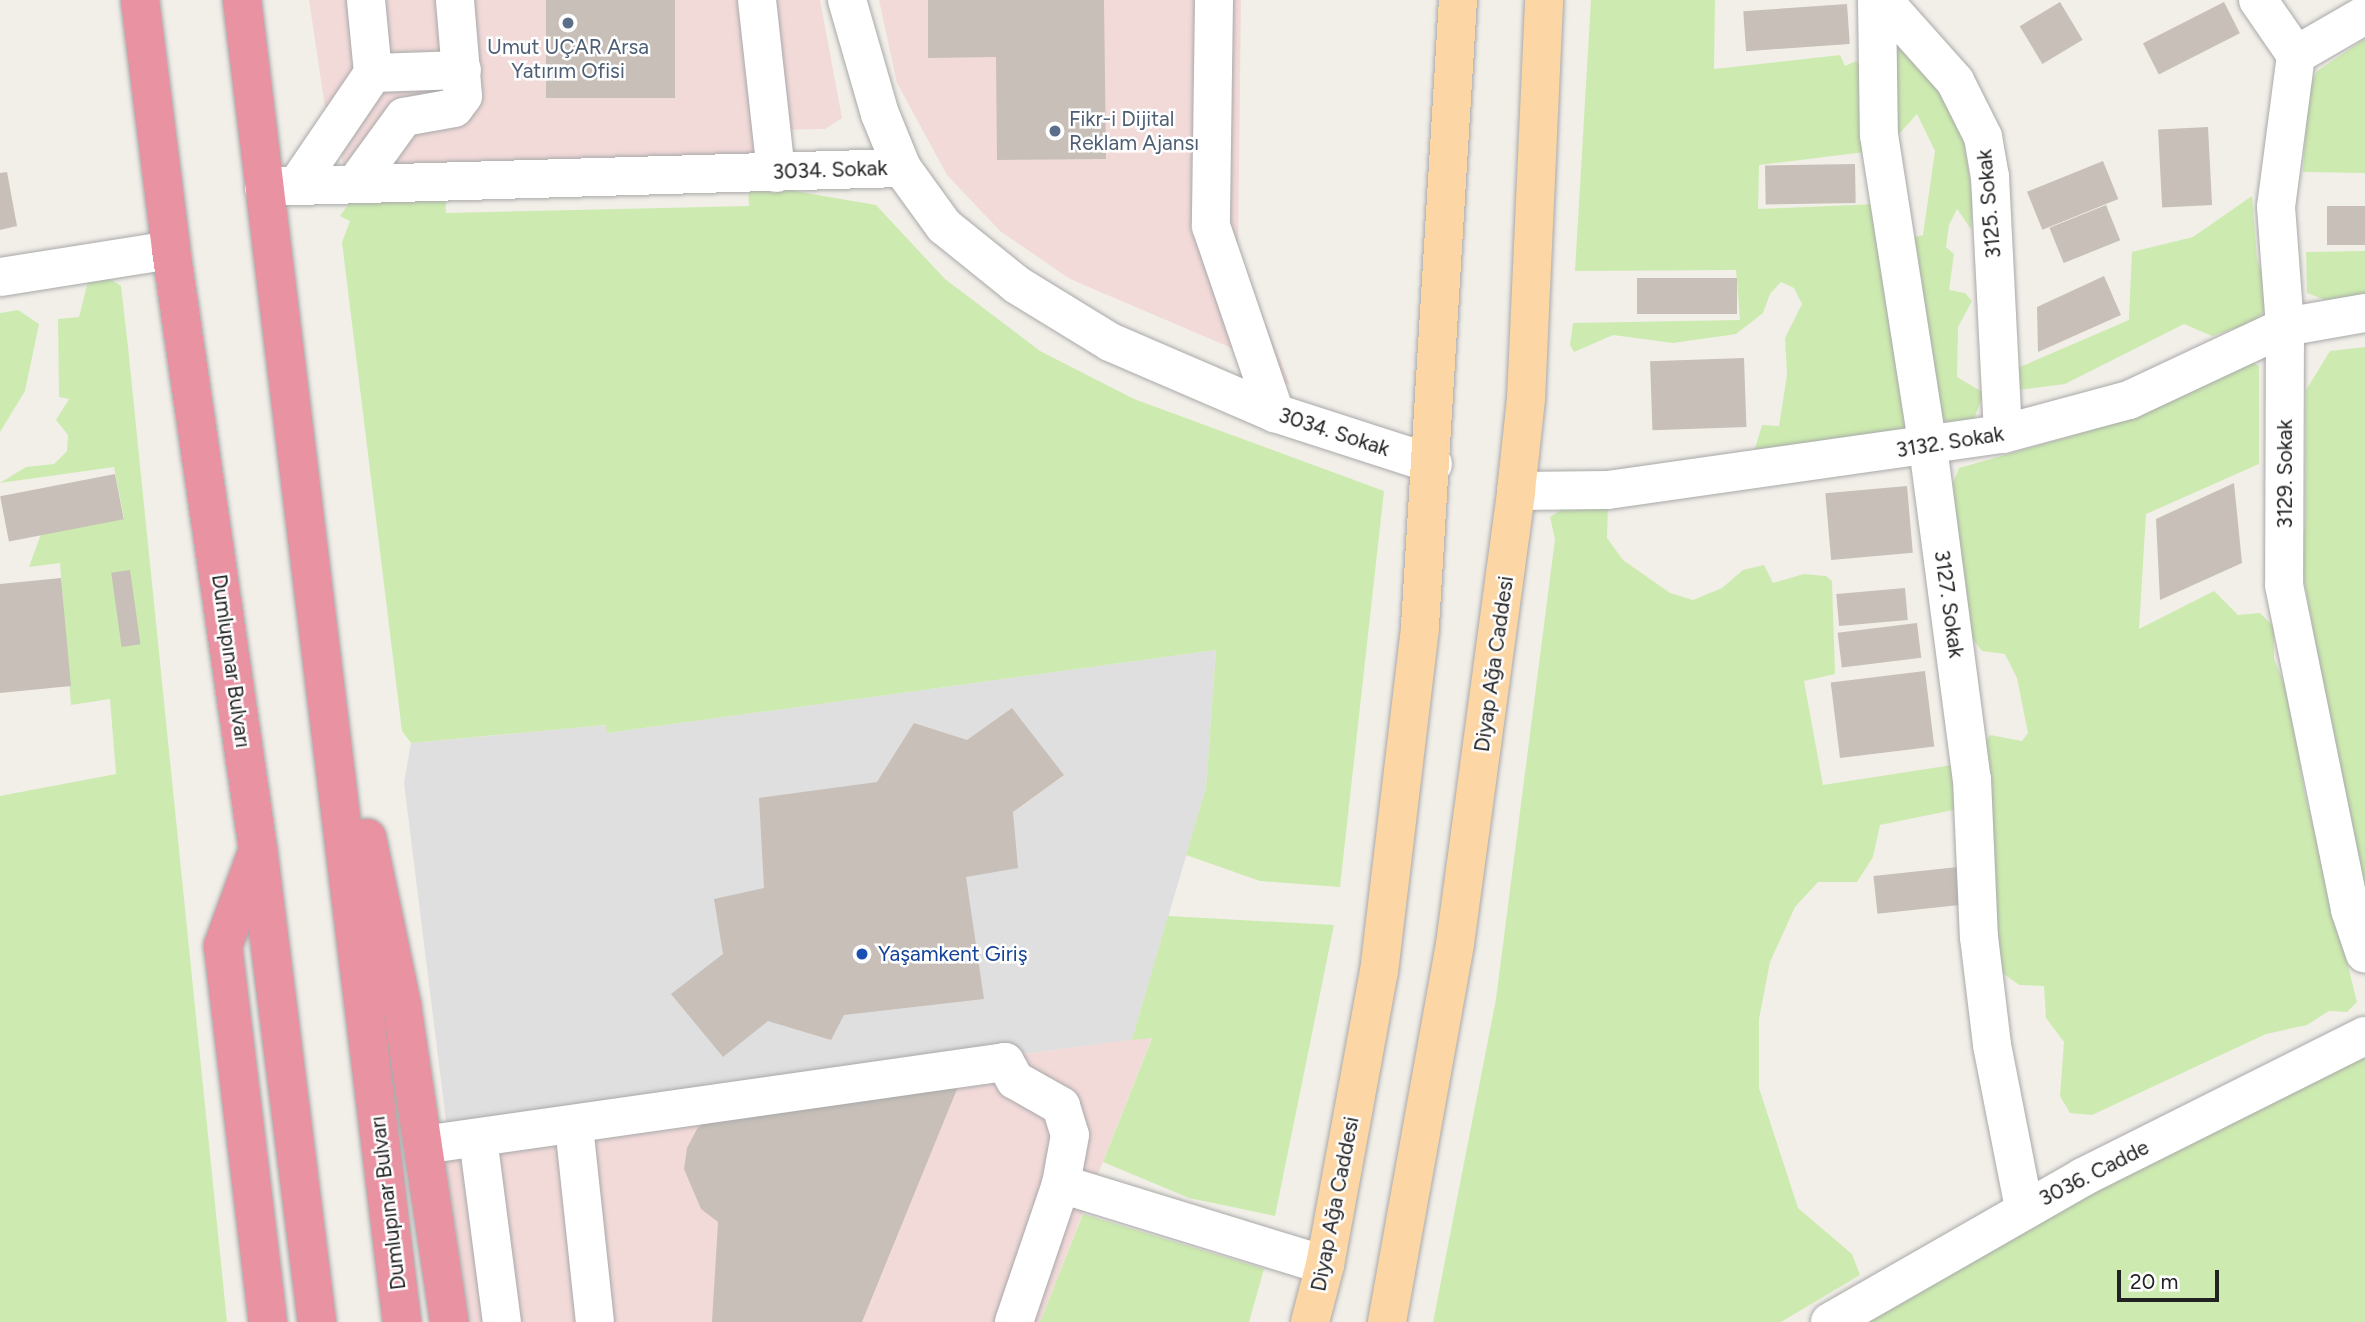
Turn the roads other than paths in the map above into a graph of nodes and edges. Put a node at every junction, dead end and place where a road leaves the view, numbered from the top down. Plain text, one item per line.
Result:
1 (140, 0) edge
2 (242, 0) edge
3 (366, 0) edge
4 (455, 0) edge
5 (757, 0) edge
6 (847, 0) edge
7 (1214, 0) edge
8 (1458, 0) edge
9 (1544, 0) edge
10 (2258, 0) edge
11 (1886, 4) edge
12 (2365, 15) edge
13 (2297, 55) junction
14 (462, 70) junction
15 (373, 73) junction
16 (902, 168) junction
17 (776, 173) junction
18 (356, 183) junction
19 (281, 186) junction
20 (171, 250) junction
21 (0, 278) edge
22 (2365, 313) edge
23 (2286, 327) junction
24 (1275, 413) junction
25 (2003, 434) junction
26 (1928, 447) junction
27 (1433, 464) junction
28 (1516, 491) junction
29 (337, 777) junction
30 (258, 849) junction
31 (2365, 954) edge
32 (2365, 1036) edge
33 (574, 1126) junction
34 (478, 1138) junction
35 (423, 1145) junction
36 (1061, 1184) junction
37 (2024, 1209) junction
38 (1325, 1265) junction
39 (268, 1322) edge
40 (317, 1322) edge
41 (402, 1322) edge
42 (449, 1322) edge
43 (502, 1322) edge
44 (594, 1322) edge
45 (1014, 1322) edge
46 (1310, 1322) edge
47 (1387, 1322) edge
48 (1830, 1322) edge

1 - 20 highway, Dumlupınar Bulvarı
2 - 19 highway, Dumlupınar Bulvarı
3 - 15 street
4 - 14 street
5 - 17 street
6 - 16 street
7 - 24 street
8 - 27 main road, Diyap Ağa Caddesi
9 - 28 main road, Diyap Ağa Caddesi
10 - 13 street
11 - 25 street, 3125. Sokak
11 - 26 street, 3127. Sokak
12 - 13 street
13 - 23 street, 3129. Sokak
14 - 15 street
14 - 18 street
15 - 19 street
16 - 17 street, 3034. Sokak
16 - 24 street, 3034. Sokak
17 - 18 street, 3034. Sokak
18 - 19 street, 3034. Sokak
19 - 29 highway, Dumlupınar Bulvarı
20 - 21 street
20 - 30 highway, Dumlupınar Bulvarı
22 - 23 street, 3132. Sokak
23 - 25 street, 3132. Sokak
23 - 31 street, 3129. Sokak
24 - 27 street, 3034. Sokak
25 - 26 street, 3132. Sokak
26 - 28 street, 3132. Sokak
26 - 37 street, 3127. Sokak
27 - 38 main road, Diyap Ağa Caddesi
28 - 47 main road, Diyap Ağa Caddesi
29 - 35 highway
29 - 41 highway, Dumlupınar Bulvarı
30 - 39 highway
30 - 40 highway, Dumlupınar Bulvarı
32 - 37 street, 3036. Cadde
33 - 34 street
33 - 36 street
33 - 44 street
34 - 35 street
34 - 43 street
35 - 42 highway
36 - 38 street
36 - 45 street
37 - 48 street, 3036. Cadde
38 - 46 main road, Diyap Ağa Caddesi

